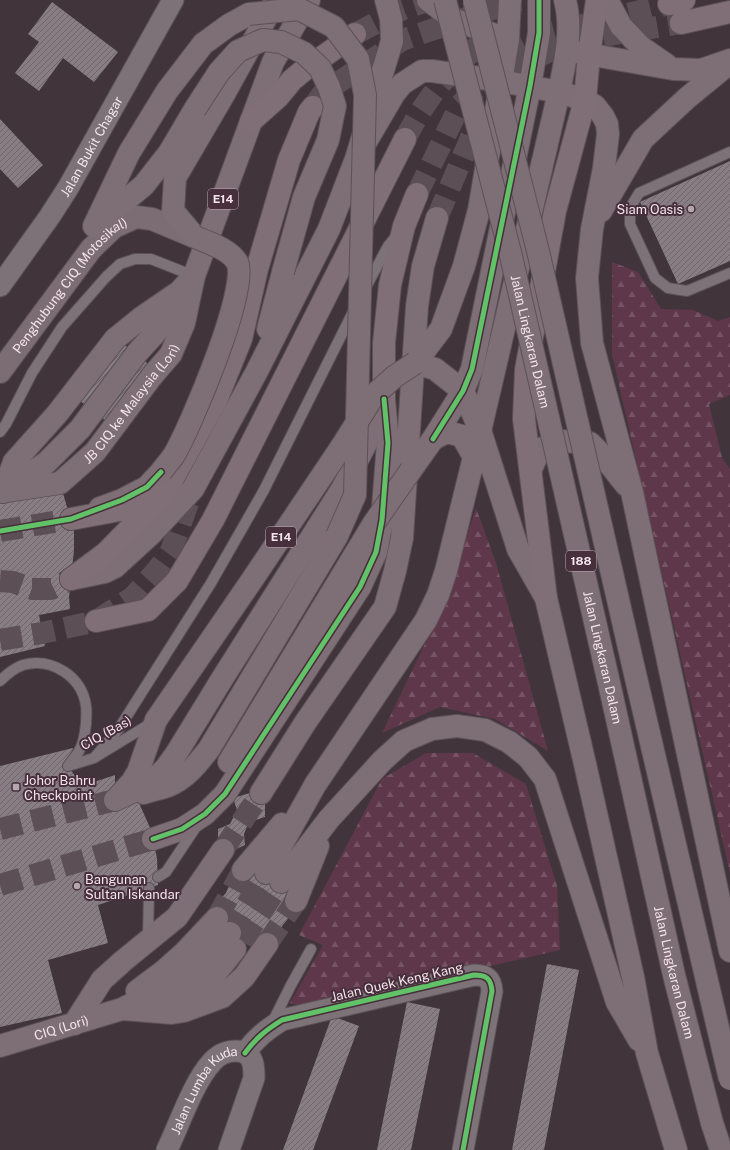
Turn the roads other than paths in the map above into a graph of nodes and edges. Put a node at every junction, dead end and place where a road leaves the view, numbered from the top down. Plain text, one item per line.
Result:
1 (173, 0) edge
2 (276, 0) edge
3 (309, 0) edge
4 (386, 0) edge
5 (428, 0) edge
6 (445, 0) edge
7 (474, 0) edge
8 (510, 0) edge
9 (539, 0) edge
10 (564, 0) edge
11 (597, 0) edge
12 (607, 0) edge
13 (730, 12) edge
14 (681, 24) tunnel mouth
15 (355, 34) tunnel mouth
16 (508, 40) junction
17 (538, 46) junction
18 (568, 51) junction
19 (589, 55) junction
20 (730, 60) edge
21 (730, 63) edge
22 (673, 69) junction
23 (501, 80) junction
24 (530, 86) junction
25 (559, 92) junction
26 (585, 100) junction
27 (313, 107) tunnel mouth
28 (251, 121) junction
29 (405, 139) tunnel mouth
30 (730, 152) edge
31 (356, 158) junction
32 (417, 194) tunnel mouth
33 (437, 218) tunnel mouth
34 (94, 226) junction
35 (404, 226) junction
36 (592, 229) junction
37 (195, 237) junction
38 (730, 273) edge
39 (187, 284) junction
40 (0, 286) edge
41 (0, 350) edge
42 (415, 363) junction
43 (0, 372) edge
44 (256, 373) junction
45 (463, 392) junction
46 (384, 399) junction
47 (480, 430) junction
48 (0, 432) edge
49 (433, 439) junction
50 (474, 457) junction
51 (530, 469) junction
52 (167, 476) junction
53 (1, 492) edge
54 (632, 492) junction
55 (507, 515) junction
56 (70, 519) tunnel mouth
57 (546, 598) junction
58 (96, 621) dead end
59 (0, 681) edge
60 (156, 720) junction
61 (94, 758) junction
62 (315, 785) junction
63 (261, 793) tunnel mouth
64 (115, 800) junction
65 (206, 814) junction
66 (329, 819) junction
67 (223, 850) tunnel mouth
68 (243, 870) tunnel mouth
69 (158, 877) dead end
70 (149, 888) dead end
71 (296, 900) tunnel mouth
72 (148, 941) junction
73 (267, 944) tunnel mouth
74 (311, 949) dead end
75 (730, 951) edge
76 (122, 1009) junction
77 (74, 1024) junction
78 (269, 1028) junction
79 (0, 1046) edge
80 (245, 1053) junction
81 (647, 1053) junction
82 (730, 1079) edge
83 (167, 1150) edge
84 (228, 1150) edge
85 (463, 1150) edge
86 (676, 1150) edge
87 (721, 1150) edge

1 - 40 street, Jalan Bukit Chagar
2 - 37 highway
3 - 28 highway
4 - 31 highway
5 - 16 highway
6 - 87 highway, Jalan Lingkaran Dalam / 188, bridge
7 - 82 highway, Jalan Lingkaran Dalam / 188, bridge
8 - 16 highway
9 - 17 highway
10 - 18 highway
11 - 19 highway
12 - 22 highway
13 - 14 highway
15 - 28 highway
16 - 17 highway
16 - 23 highway
17 - 18 highway
17 - 24 highway
18 - 19 highway
18 - 25 highway
19 - 22 highway
19 - 26 highway
20 - 22 highway
21 - 36 highway
23 - 24 highway
23 - 31 highway
23 - 42 highway
24 - 25 highway
24 - 45 highway
25 - 26 highway
25 - 47 highway
26 - 36 highway
26 - 51 highway
27 - 52 highway
28 - 39 highway, E14
29 - 58 highway
30 - 38 lane
31 - 44 highway
32 - 35 highway
33 - 63 highway
34 - 41 main road
34 - 44 highway, bridge
34 - 64 highway, bridge
35 - 46 highway
35 - 61 lane
36 - 54 highway
37 - 43 main road, Penghubung CIQ (Motosikal)
37 - 52 highway, bridge
39 - 48 lane
39 - 53 highway, JB CIQ ke Malaysia (Lori) / E14
39 - 53 highway, JB CIQ ke Malaysia (Lori) / E14
42 - 45 highway
42 - 60 highway, E14, bridge
44 - 52 highway
45 - 47 highway
45 - 49 highway
46 - 64 highway
46 - 65 highway
47 - 50 highway
47 - 55 highway
49 - 50 highway
49 - 65 highway, bridge
50 - 55 highway
50 - 62 highway
51 - 54 highway
51 - 57 highway
52 - 56 highway
54 - 75 highway
55 - 57 highway
57 - 81 highway
59 - 61 lane, CIQ (Bas)
60 - 61 lane, CIQ (Bas)
60 - 64 highway
62 - 66 highway
62 - 68 highway
65 - 69 lane
66 - 71 highway
66 - 81 highway
67 - 72 highway
70 - 72 lane
72 - 77 highway
73 - 76 highway
74 - 78 lane
76 - 76 highway
76 - 77 highway, CIQ (Lori)
77 - 79 highway, CIQ (Lori)
78 - 80 street, Jalan Quek Keng Kang
78 - 85 street, Jalan Quek Keng Kang
80 - 83 street, Jalan Lumba Kuda
80 - 84 street, Jalan Lumba Kuda
81 - 86 highway

